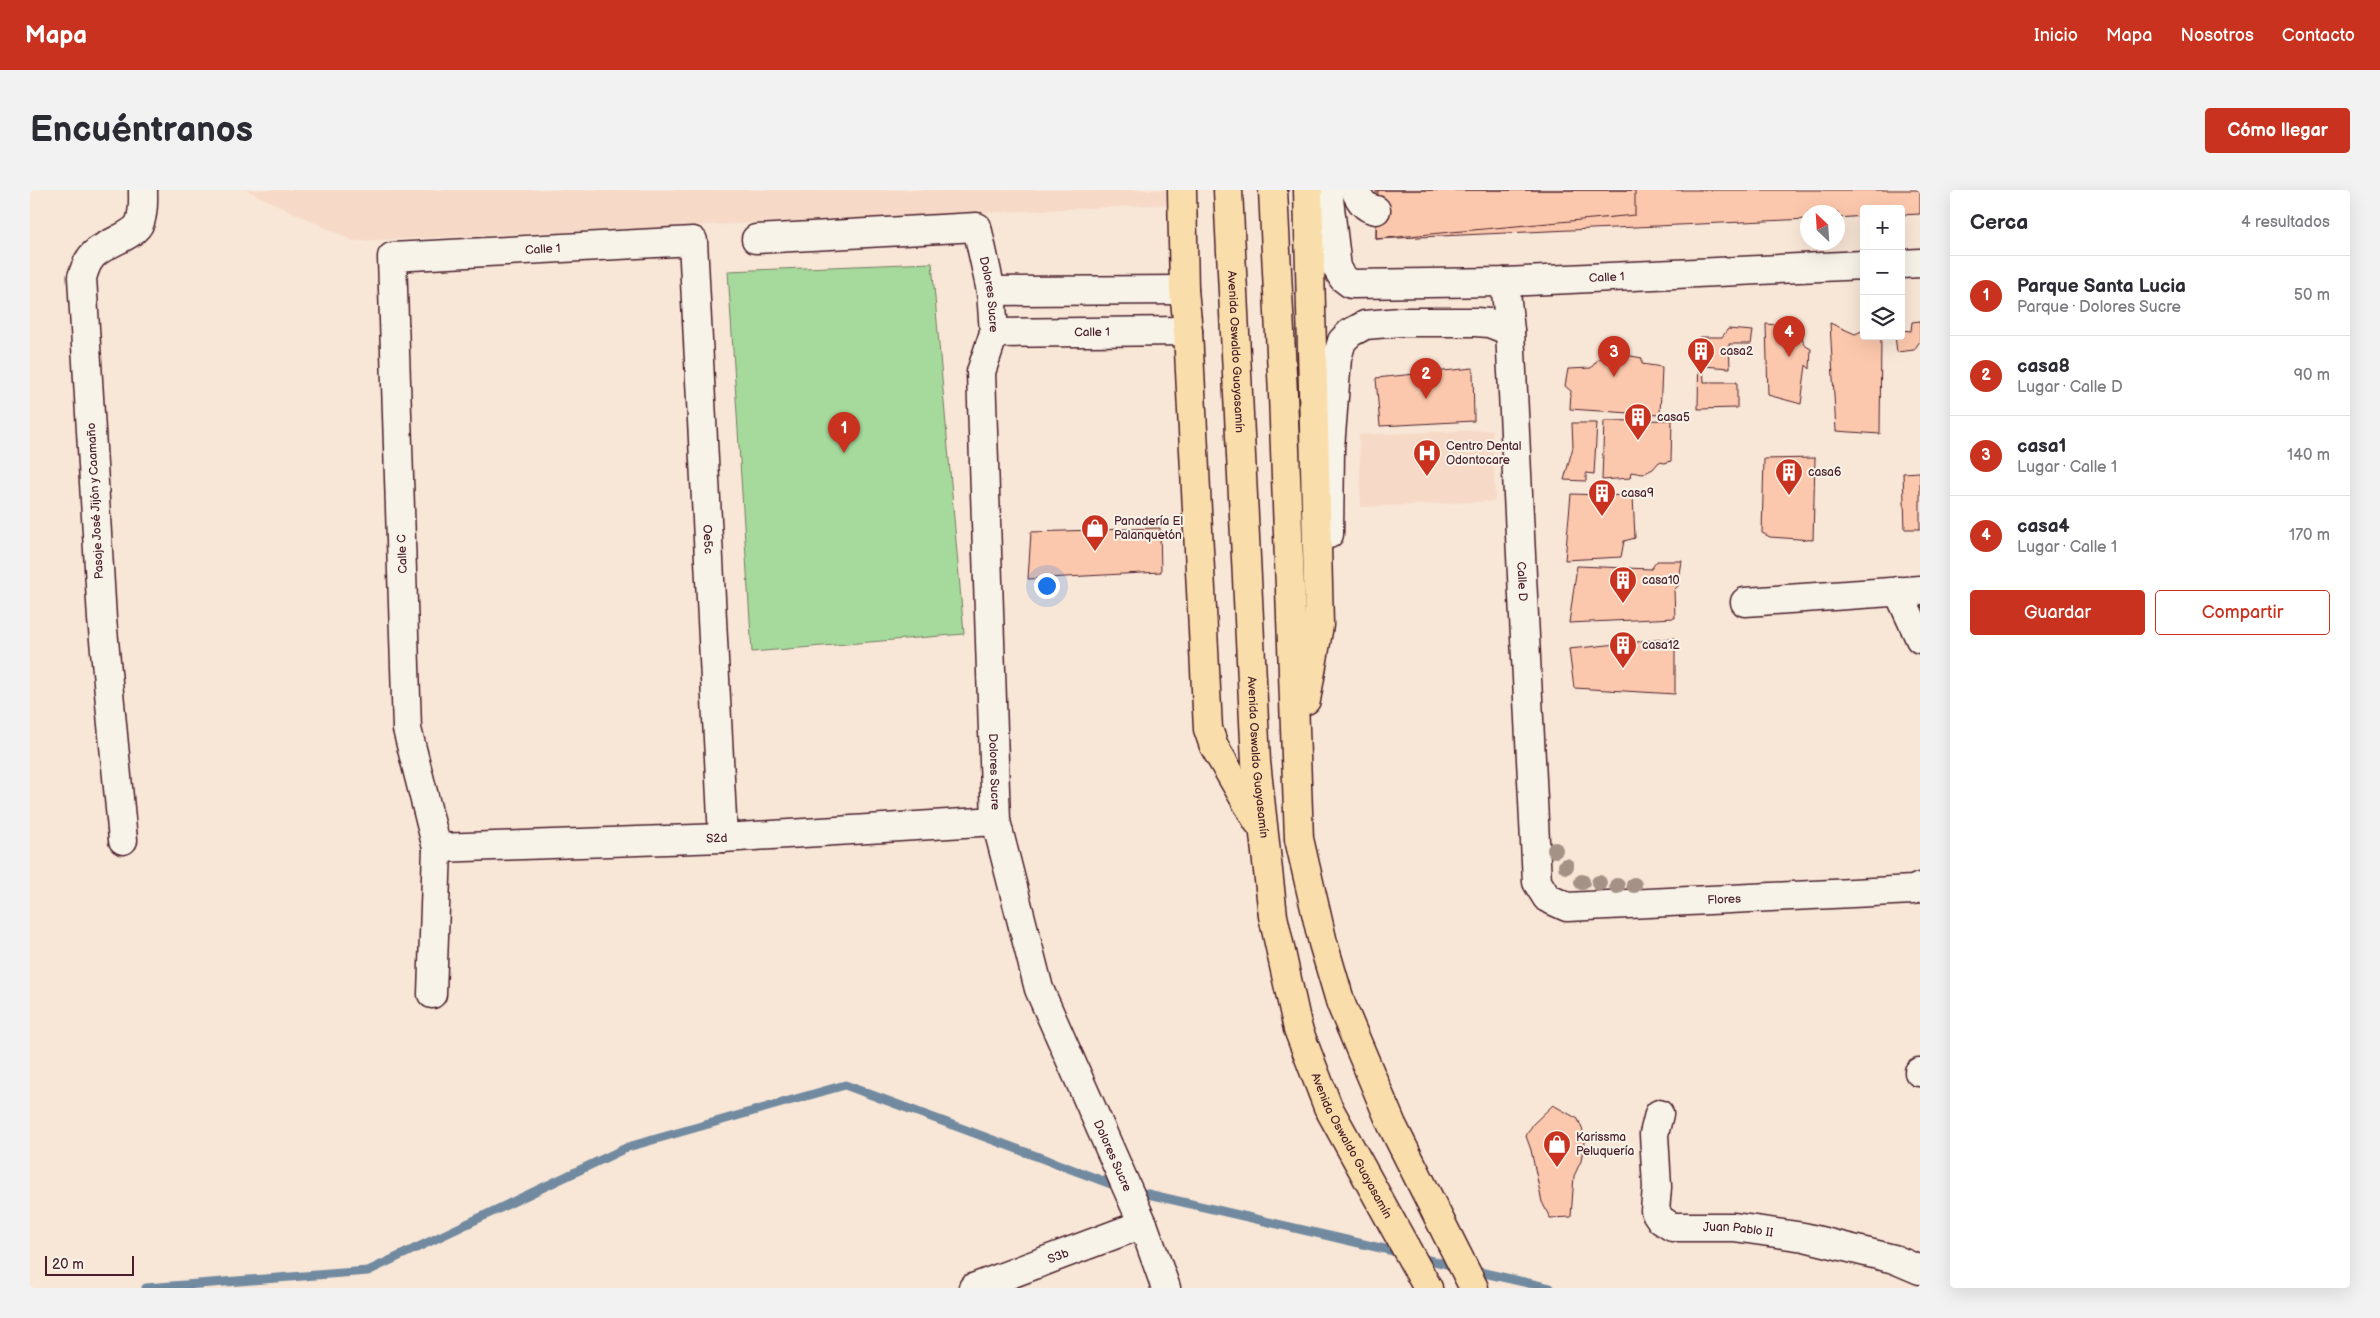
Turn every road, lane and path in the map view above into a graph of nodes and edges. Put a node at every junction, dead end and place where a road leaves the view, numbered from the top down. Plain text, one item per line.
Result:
1 (143, 190) edge
2 (1182, 190) edge
3 (1228, 190) edge
4 (1273, 190) edge
5 (1308, 190) edge
6 (1328, 190) edge
7 (1355, 190) edge
8 (1376, 210) dead end
9 (756, 239) dead end
10 (693, 241) joint
11 (392, 257) joint
12 (1920, 263) edge
13 (1905, 264) edge
14 (1860, 265) edge
15 (1505, 282) junction
16 (1184, 290) junction
17 (991, 291) junction
18 (1188, 332) junction
19 (1510, 332) junction
20 (994, 333) junction
21 (1909, 591) edge
22 (1745, 602) dead end
23 (1319, 625) junction
24 (1920, 639) edge
25 (1296, 756) junction
26 (996, 821) junction
27 (1263, 829) junction
28 (723, 838) junction
29 (123, 840) dead end
30 (437, 848) junction
31 (1537, 882) joint
32 (1920, 887) edge
33 (432, 994) dead end
34 (1659, 1114) dead end
35 (1143, 1224) junction
36 (1920, 1270) edge
37 (973, 1288) edge
38 (1166, 1288) edge
39 (1428, 1288) edge
40 (1474, 1288) edge

1 - 29 street, Pasaje José Jijón y Caamaño
2 - 16 main road
3 - 27 main road, Avenida Oswaldo Guayasamín
4 - 25 main road
5 - 23 main road
6 - 15 street, Calle 1
7 - 8 street
9 - 17 street, Dolores Sucre
10 - 11 street, Calle 1
10 - 28 street, Oe5c
11 - 30 street, Calle C
12 - 13 street
14 - 15 street, Calle 1
15 - 19 street, Calle D
16 - 17 street
16 - 18 main road
17 - 20 street, Dolores Sucre
18 - 20 street, Calle 1
18 - 27 main road
19 - 23 street
19 - 31 street, Calle D
20 - 26 street, Dolores Sucre
21 - 22 street
21 - 24 street
23 - 25 main road
25 - 40 main road
26 - 28 street, S2d
26 - 35 street, Dolores Sucre
27 - 39 main road, Avenida Oswaldo Guayasamín
28 - 30 street, S2d
30 - 33 street, Calle C
31 - 32 street, Flores
34 - 36 street, Juan Pablo II
35 - 37 street, S3b
35 - 38 street, Dolores Sucre

